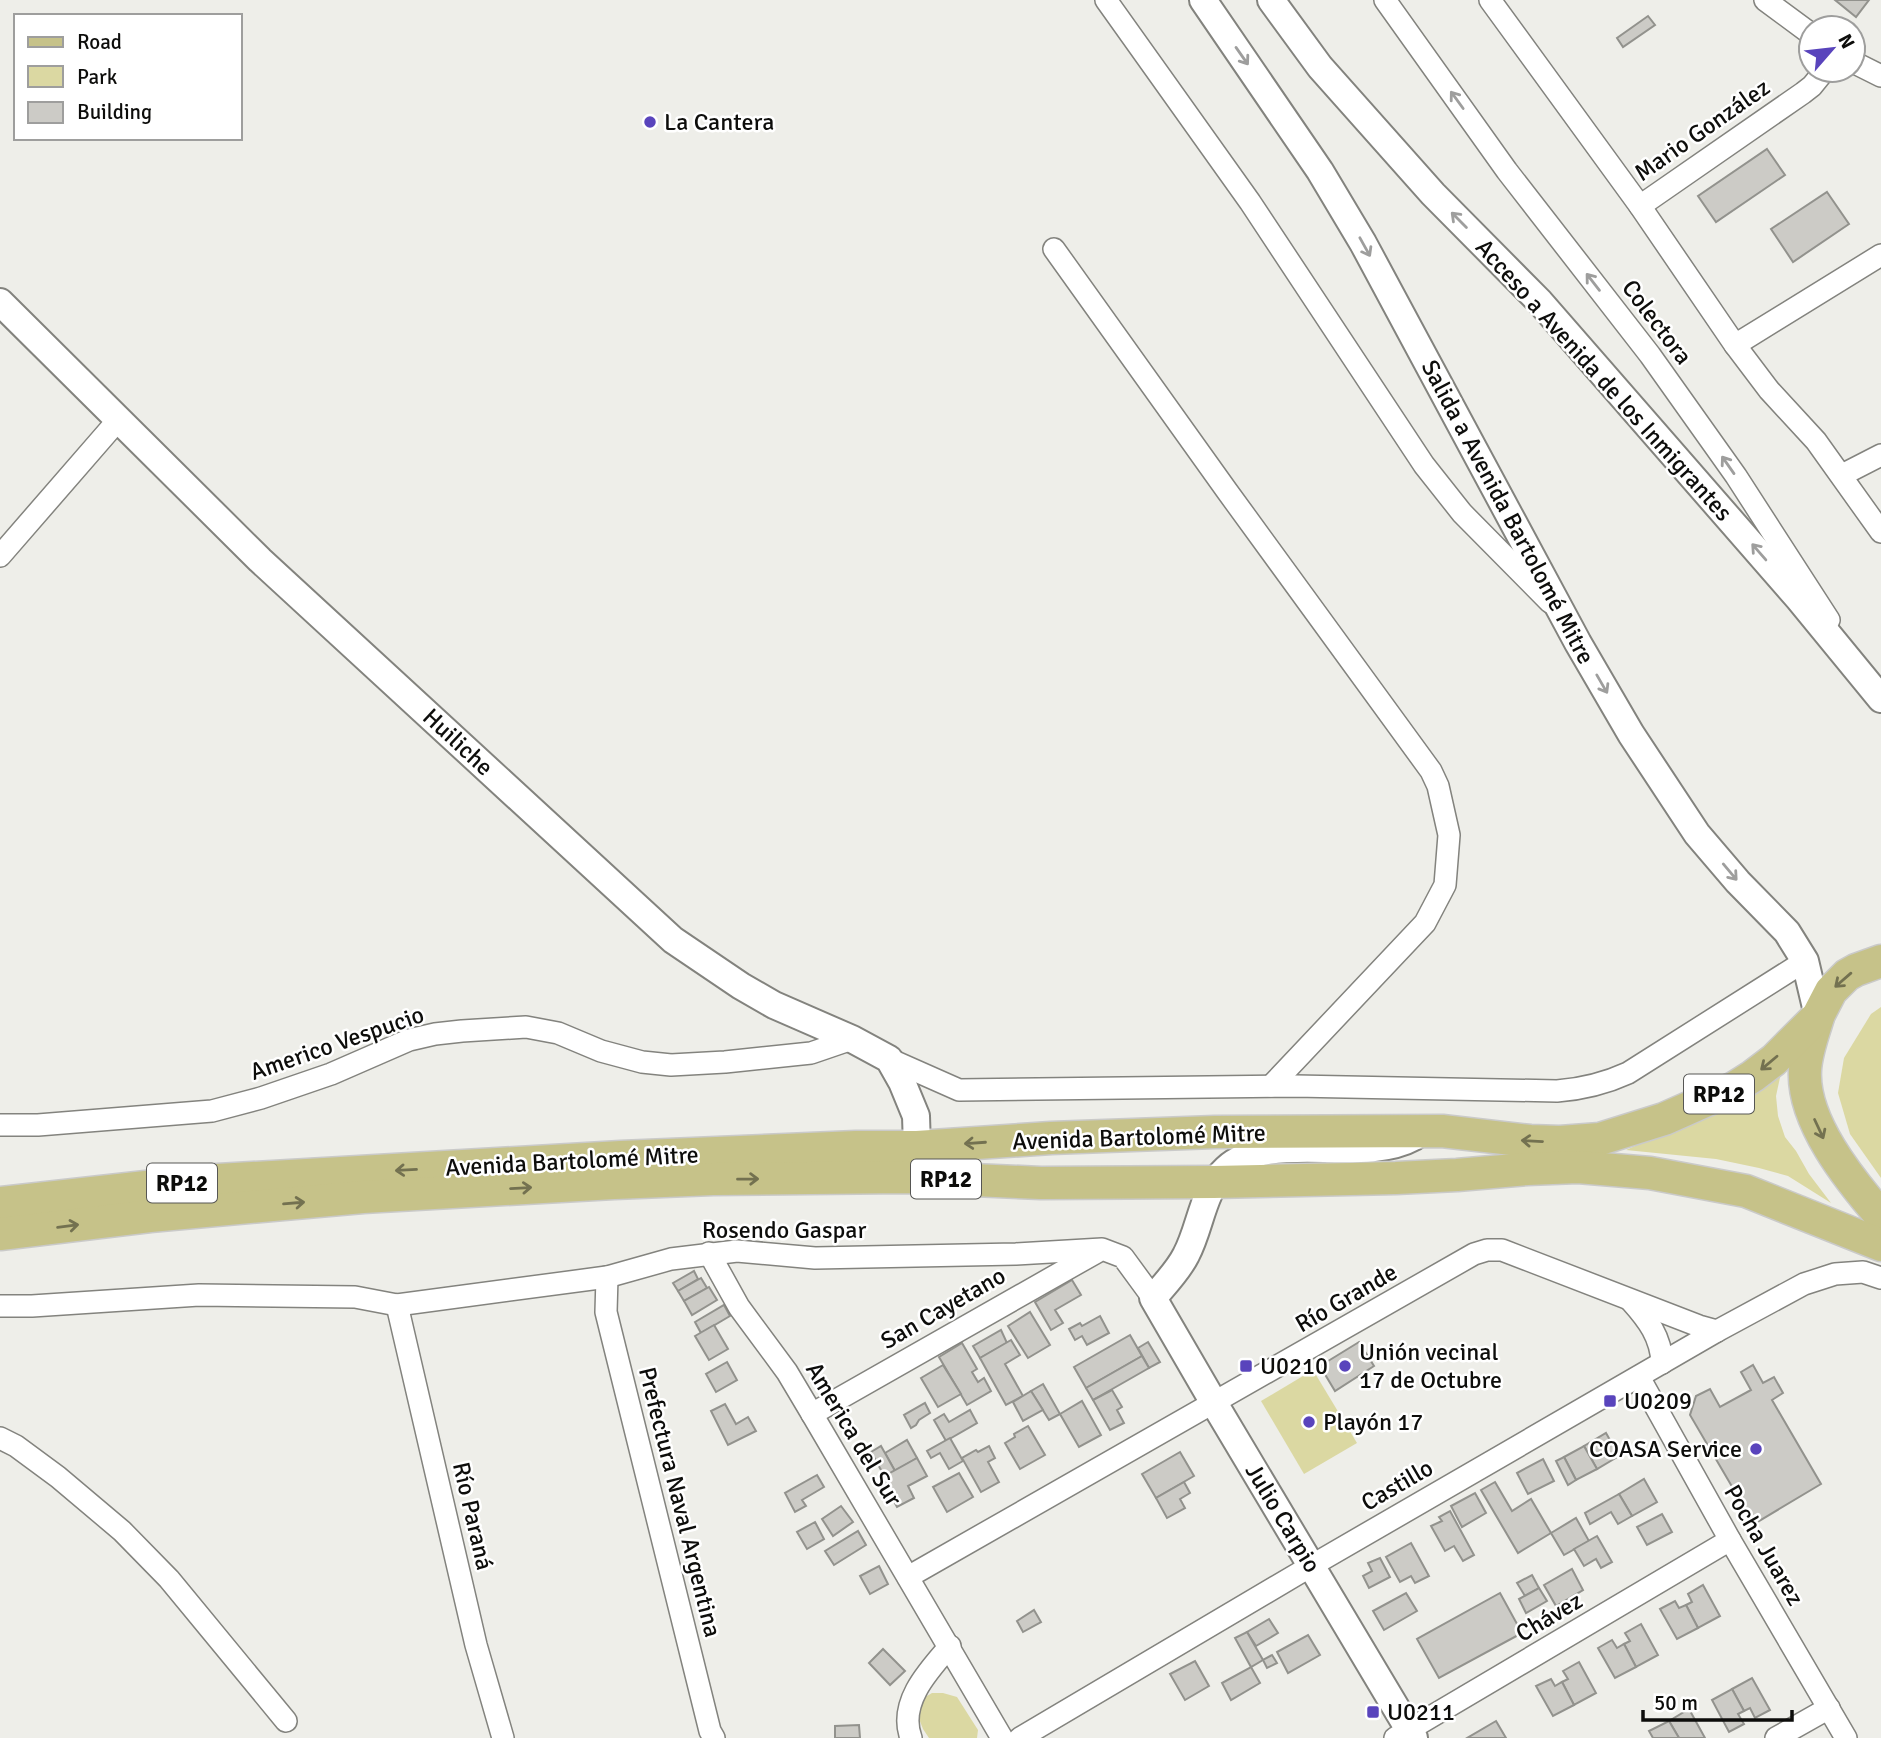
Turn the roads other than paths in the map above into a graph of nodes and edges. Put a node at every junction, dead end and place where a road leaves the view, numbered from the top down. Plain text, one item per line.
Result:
1 (1106, 0) edge
2 (1203, 0) edge
3 (1271, 0) edge
4 (1385, 0) edge
5 (1490, 0) edge
6 (1765, 0) edge
7 (1797, 24) edge
8 (1814, 84) edge
9 (1640, 205) junction
10 (1054, 249) dead end
11 (1881, 255) edge
12 (0, 302) edge
13 (1735, 345) junction
14 (119, 419) junction
15 (1881, 455) edge
16 (1842, 475) junction
17 (1881, 532) edge
18 (0, 556) edge
19 (1563, 615) junction
20 (1877, 693) edge
21 (1805, 961) junction
22 (1881, 961) edge
23 (1818, 1016) junction
24 (852, 1039) junction
25 (889, 1059) junction
26 (1271, 1086) junction
27 (0, 1125) edge
28 (1424, 1131) junction
29 (917, 1147) junction
30 (1214, 1182) junction
31 (0, 1203) edge
32 (1881, 1216) edge
33 (0, 1234) edge
34 (1881, 1245) edge
35 (1102, 1249) junction
36 (709, 1253) junction
37 (607, 1277) junction
38 (1881, 1278) edge
39 (1153, 1298) junction
40 (1629, 1299) junction
41 (397, 1305) junction
42 (0, 1306) edge
43 (1717, 1331) junction
44 (1662, 1363) junction
45 (1639, 1377) junction
46 (1213, 1402) junction
47 (812, 1413) junction
48 (0, 1437) edge
49 (1730, 1540) junction
50 (1311, 1566) junction
51 (908, 1577) junction
52 (476, 1645) junction
53 (950, 1646) junction
54 (1829, 1708) junction
55 (286, 1721) dead end
56 (709, 1735) edge
57 (1406, 1735) edge
58 (492, 1738) edge
59 (503, 1738) edge
60 (911, 1738) edge
61 (1002, 1738) edge
62 (1020, 1738) edge
63 (1776, 1738) edge
64 (1846, 1738) edge

1 - 19 street
2 -> 19 street, Salida a Avenida Bartolomé Mitre
20 -> 3 street, Acceso a Avenida de los Inmigrantes
20 -> 4 street, Colectora
5 - 9 street, Colectora
6 - 7 street
8 - 9 street, Mario González
9 - 13 street, Colectora
10 - 26 street
11 - 13 street
12 - 14 street, Huiliche
13 - 16 street, Colectora
14 - 18 street
14 - 24 street, Huiliche
15 - 16 street
16 - 17 street, Colectora
19 -> 21 street, Salida a Avenida Bartolomé Mitre
21 - 23 street, Salida a Avenida Bartolomé Mitre
21 - 26 street
22 -> 23 main road, Avenida Bartolomé Mitre / RP12
23 -> 28 main road, Avenida Bartolomé Mitre / RP12
23 -> 32 main road, RP12
24 - 25 street, Huiliche
24 - 27 street, Americo Vespucio
25 - 26 street
25 - 29 street
28 -> 29 main road, Avenida Bartolomé Mitre / RP12
28 - 30 street
29 -> 31 main road, Avenida Bartolomé Mitre / RP12
33 -> 30 main road, Avenida Bartolomé Mitre / RP12
30 - 34 main road, Avenida Bartolomé Mitre / RP12
30 - 39 street
35 - 36 street, Rosendo Gaspar
35 - 39 street
35 - 47 street, San Cayetano
36 - 37 street, Rosendo Gaspar
36 - 47 street, America del Sur
37 - 41 street, Rosendo Gaspar
37 - 56 street, Prefectura Naval Argentina
38 - 43 street, Castillo
39 - 46 street, Julio Carpio
40 - 43 street, Río Grande
40 - 44 street
40 - 46 street, Río Grande
41 - 42 street, Rosendo Gaspar
41 - 52 street, Río Paraná
43 - 44 street, Castillo
44 - 45 street, Castillo
45 - 49 street, Pocha Juarez
45 - 50 street, Castillo
46 - 50 street, Julio Carpio
46 - 51 street, Río Grande
47 - 51 street, America del Sur
48 - 55 street
49 - 54 street, Pocha Juarez
49 - 57 street, Chávez
50 - 57 street, Julio Carpio
50 - 62 street, Castillo
51 - 53 street, America del Sur
52 - 58 street
52 - 59 street, Río Paraná
53 - 60 street
53 - 61 street, America del Sur
54 - 63 street
54 - 64 street, Pocha Juarez

